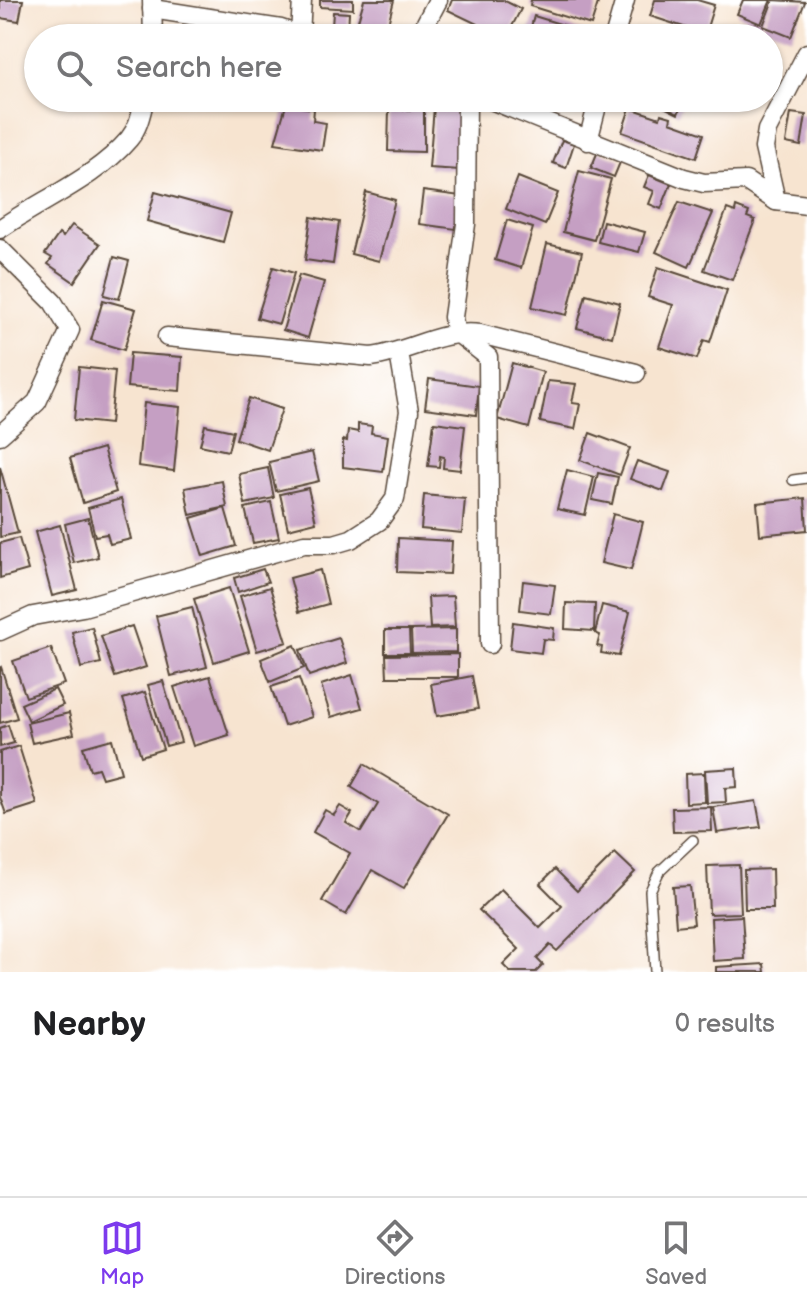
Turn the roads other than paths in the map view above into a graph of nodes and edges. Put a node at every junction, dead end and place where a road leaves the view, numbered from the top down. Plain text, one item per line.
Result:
1 (302, 0) edge
2 (438, 0) edge
3 (625, 0) edge
4 (152, 4) edge
5 (153, 24) edge
6 (247, 24) edge
7 (303, 24) edge
8 (425, 24) edge
9 (618, 24) edge
10 (807, 53) edge
11 (783, 99) edge
12 (142, 112) edge
13 (467, 112) edge
14 (519, 112) edge
15 (595, 112) edge
16 (776, 112) edge
17 (588, 141) junction
18 (776, 201) junction
19 (807, 205) edge
20 (0, 229) edge
21 (0, 249) edge
22 (455, 331) junction
23 (167, 337) dead end
24 (399, 353) junction
25 (636, 373) dead end
26 (0, 435) edge
27 (807, 478) edge
28 (793, 480) dead end
29 (0, 631) edge
30 (490, 644) dead end
31 (693, 840) dead end
32 (655, 972) edge

1 - 7 street
2 - 8 street
3 - 9 street
4 - 5 street
4 - 6 street
10 - 11 street
12 - 20 street
13 - 22 street
14 - 17 street
15 - 17 street
16 - 18 street
17 - 18 street
18 - 19 street
21 - 26 street
22 - 24 street
22 - 25 street
22 - 30 street
23 - 24 street
24 - 29 street
27 - 28 lane
31 - 32 lane

